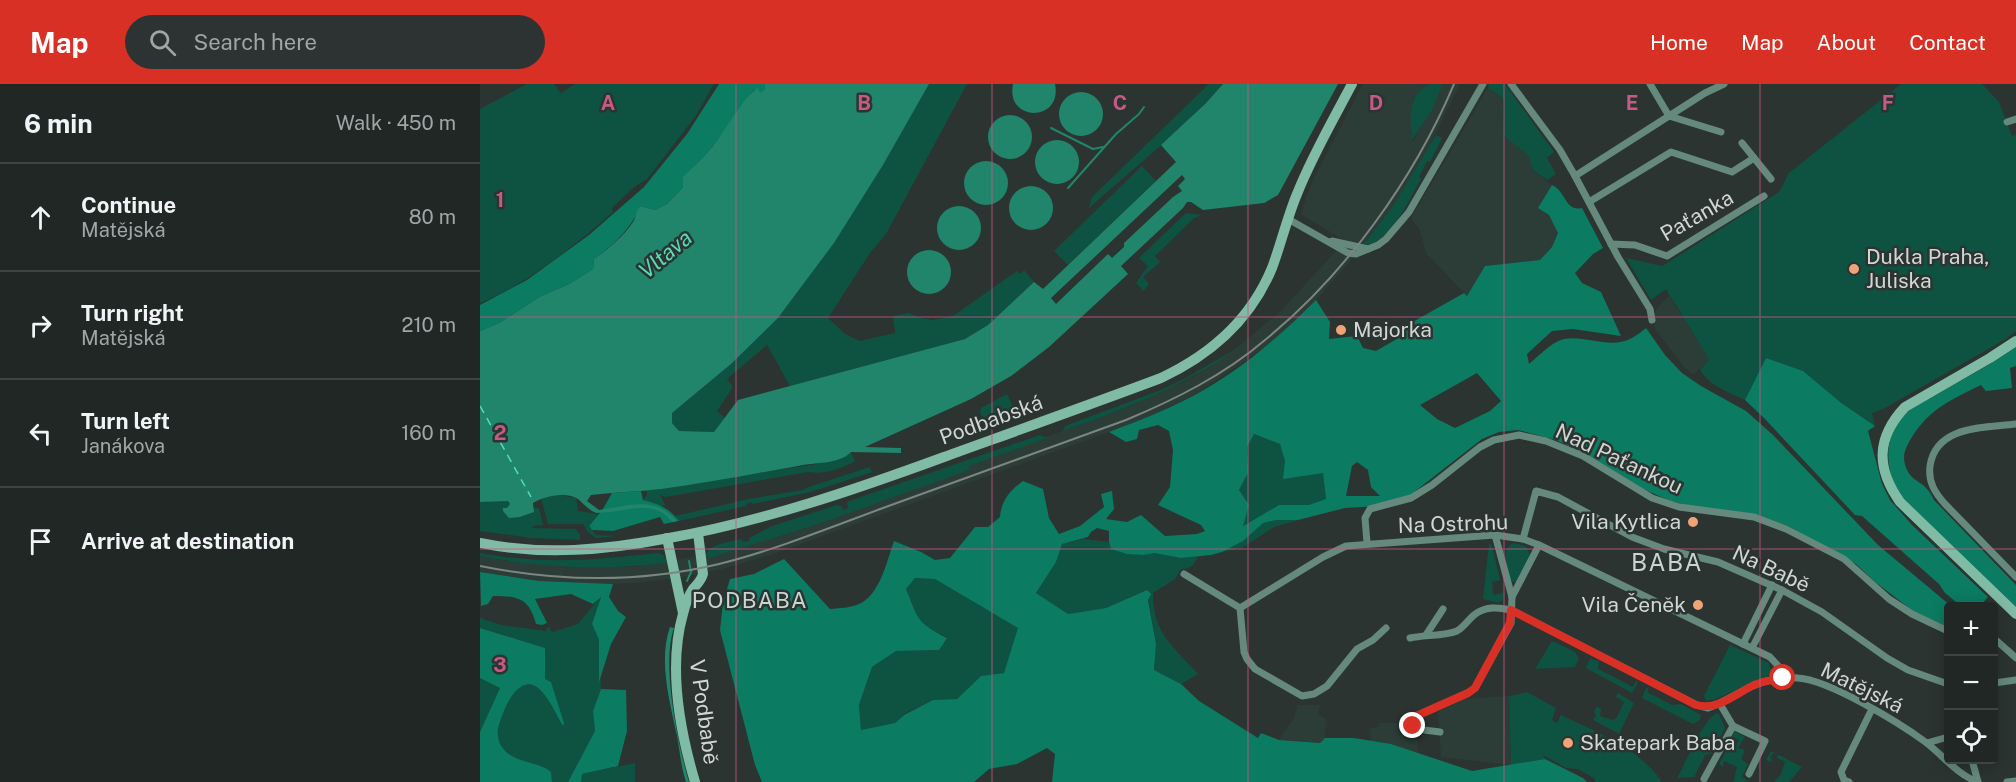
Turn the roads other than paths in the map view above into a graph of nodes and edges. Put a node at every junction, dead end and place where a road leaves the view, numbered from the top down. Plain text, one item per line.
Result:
1 (1352, 84) edge
2 (1483, 84) edge
3 (1511, 84) edge
4 (1650, 84) edge
5 (1724, 84) edge
6 (1669, 116) junction
7 (2016, 119) edge
8 (2007, 122) dead end
9 (1721, 132) dead end
10 (1742, 142) dead end
11 (1754, 158) junction
12 (1575, 176) junction
13 (1771, 179) dead end
14 (1764, 196) dead end
15 (1589, 202) junction
16 (1288, 219) junction
17 (1611, 244) junction
18 (1652, 320) dead end
19 (2016, 341) edge
20 (2016, 424) edge
21 (698, 533) junction
22 (1495, 534) junction
23 (668, 538) junction
24 (1522, 539) junction
25 (480, 543) edge
26 (1367, 543) junction
27 (1539, 545) junction
28 (1184, 574) dead end
29 (2016, 577) edge
30 (676, 584) junction
31 (1772, 585) junction
32 (693, 588) junction
33 (1782, 590) junction
34 (1512, 597) junction
35 (1240, 608) junction
36 (1443, 609) dead end
37 (1511, 610) junction
38 (683, 613) junction
39 (2016, 614) edge
40 (1386, 628) dead end
41 (1944, 629) edge
42 (1426, 635) junction
43 (1410, 638) dead end
44 (1998, 643) edge
45 (1743, 644) junction
46 (1752, 648) junction
47 (2016, 658) edge
48 (1783, 678) junction
49 (2016, 680) edge
50 (1944, 682) edge
51 (1998, 682) edge
52 (1720, 704) junction
53 (1872, 709) junction
54 (1733, 726) junction
55 (1440, 732) dead end
56 (1944, 738) edge
57 (1927, 743) junction
58 (1973, 764) edge
59 (1749, 774) dead end
60 (1704, 779) dead end
61 (2016, 781) edge
62 (695, 782) edge
63 (1849, 782) edge
64 (1978, 782) edge
65 (2007, 782) edge

1 - 16 main road, Podbabská
2 - 16 street
3 - 12 street
4 - 6 street
5 - 6 street
6 - 9 street
6 - 12 street
7 - 8 street
10 - 11 street
11 - 13 street
11 - 15 street, Paťanka
12 - 15 street
14 - 17 street, Paťanka
15 - 17 street
16 - 21 main road, Podbabská
17 - 18 street
19 - 39 main road
20 - 29 street
21 - 23 main road, Podbabská
21 - 32 main road, V Podbabě
22 - 24 street, Na Ostrohu
22 - 26 street, Na Ostrohu
22 - 34 street
23 - 25 main road, Podbabská
23 - 30 main road, V Podbabě
24 - 27 street, Na Ostrohu
24 - 31 street, Na Babě
26 - 35 street, Na Ostrohu
26 - 41 street, Nad Paťankou
27 - 34 street
27 - 45 street, Na Ostrohu
28 - 35 street
30 - 32 main road
30 - 38 main road, V Podbabě
31 - 33 street, Na Babě
31 - 45 street
32 - 38 main road, V Podbabě
33 - 46 street
33 - 50 street, Na Babě
34 - 37 street
35 - 40 street
36 - 42 street
37 - 42 street
37 - 52 street
37 - 55 street
38 - 62 main road, V Podbabě
42 - 43 street
44 - 47 street
45 - 46 street, Na Ostrohu
46 - 48 street, Na Ostrohu
48 - 52 street, Matějská
48 - 53 street, Matějská
49 - 51 street
52 - 54 street
53 - 57 street, Matějská
53 - 63 street
54 - 59 street
54 - 60 street
56 - 57 street
57 - 64 street, Matějská
58 - 64 street
61 - 65 street

